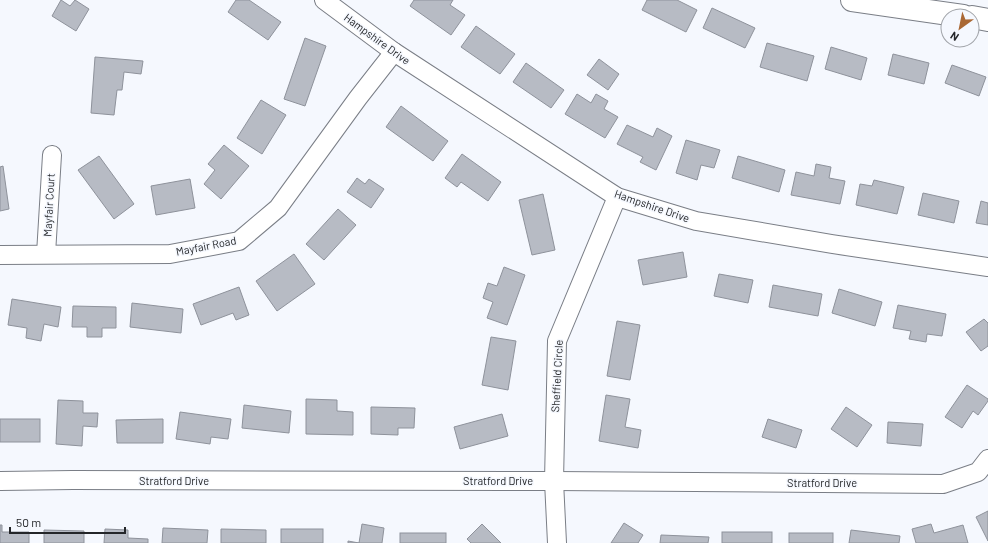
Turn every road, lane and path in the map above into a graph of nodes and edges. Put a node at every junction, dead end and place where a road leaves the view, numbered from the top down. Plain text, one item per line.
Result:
1 (324, 0) edge
2 (852, 0) edge
3 (940, 13) edge
4 (394, 52) junction
5 (52, 155) dead end
6 (617, 197) junction
7 (46, 254) junction
8 (0, 255) edge
9 (988, 267) edge
10 (988, 459) edge
11 (554, 481) junction
12 (0, 482) edge
13 (557, 543) edge

1 - 4 street, Hampshire Drive
2 - 3 street
4 - 6 street, Hampshire Drive
4 - 7 street, Mayfair Road
5 - 7 street, Mayfair Court
6 - 9 street, Hampshire Drive
6 - 11 street, Sheffield Circle
7 - 8 street, Mayfair Road
10 - 11 street, Stratford Drive
11 - 12 street, Stratford Drive
11 - 13 street, Sheffield Circle

